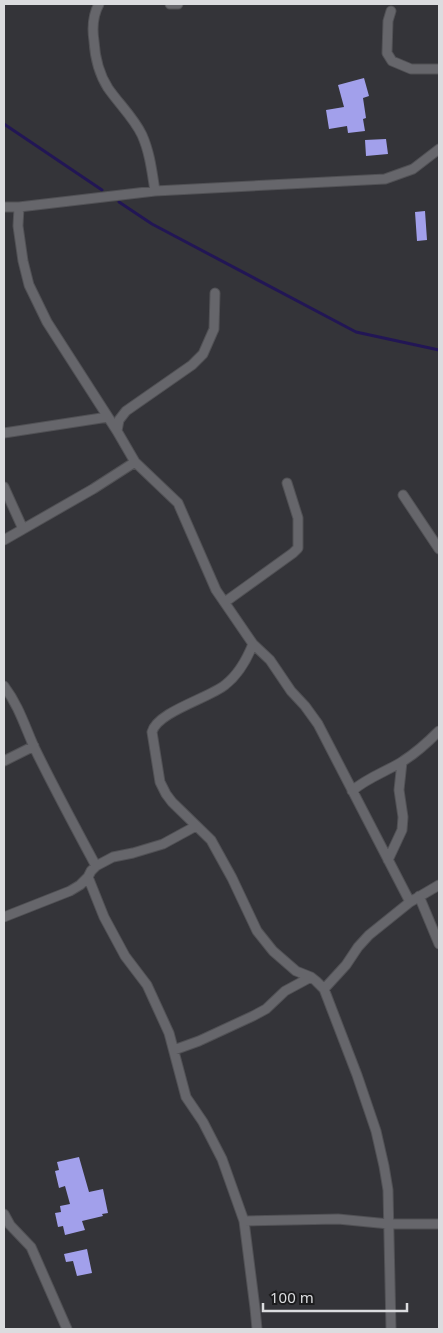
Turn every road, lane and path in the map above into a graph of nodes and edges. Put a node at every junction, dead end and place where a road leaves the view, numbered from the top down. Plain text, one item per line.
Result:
1 (99, 4) edge
2 (170, 4) edge
3 (178, 4) edge
4 (391, 11) dead end
5 (439, 70) edge
6 (439, 149) edge
7 (155, 191) junction
8 (4, 207) edge
9 (19, 207) junction
10 (214, 293) dead end
11 (108, 417) junction
12 (117, 431) junction
13 (4, 433) edge
14 (135, 462) junction
15 (287, 483) dead end
16 (4, 487) edge
17 (403, 495) dead end
18 (23, 529) junction
19 (4, 540) edge
20 (439, 548) edge
21 (224, 602) junction
22 (253, 644) junction
23 (4, 686) edge
24 (439, 731) edge
25 (34, 746) junction
26 (4, 761) edge
27 (402, 762) junction
28 (352, 791) junction
29 (196, 826) junction
30 (388, 860) junction
31 (96, 866) junction
32 (88, 877) junction
33 (439, 885) edge
34 (419, 896) junction
35 (410, 902) junction
36 (4, 917) edge
37 (439, 944) edge
38 (311, 977) junction
39 (324, 989) junction
40 (174, 1050) junction
41 (4, 1214) edge
42 (244, 1221) junction
43 (389, 1224) junction
44 (439, 1224) edge
45 (67, 1329) edge
46 (257, 1329) edge
47 (391, 1329) edge

1 - 7 street
2 - 3 street
4 - 5 street
6 - 7 street
7 - 9 street
8 - 9 street
9 - 11 street
10 - 12 street
11 - 12 street
11 - 13 street
12 - 14 street
14 - 18 street
14 - 21 street
15 - 21 street
16 - 18 street
17 - 20 street
18 - 19 street
21 - 22 street
22 - 28 street
22 - 29 street
23 - 25 street
24 - 27 street
25 - 26 street
25 - 31 street
27 - 28 street
27 - 30 street
28 - 30 street
29 - 31 street
29 - 38 street
30 - 35 street
31 - 32 street
32 - 36 street
32 - 40 street
33 - 34 street
34 - 35 street
34 - 37 street
35 - 39 street
38 - 39 street
38 - 40 street
39 - 43 street
40 - 42 street
41 - 45 street
42 - 43 street
42 - 46 street
43 - 44 street
43 - 47 street

